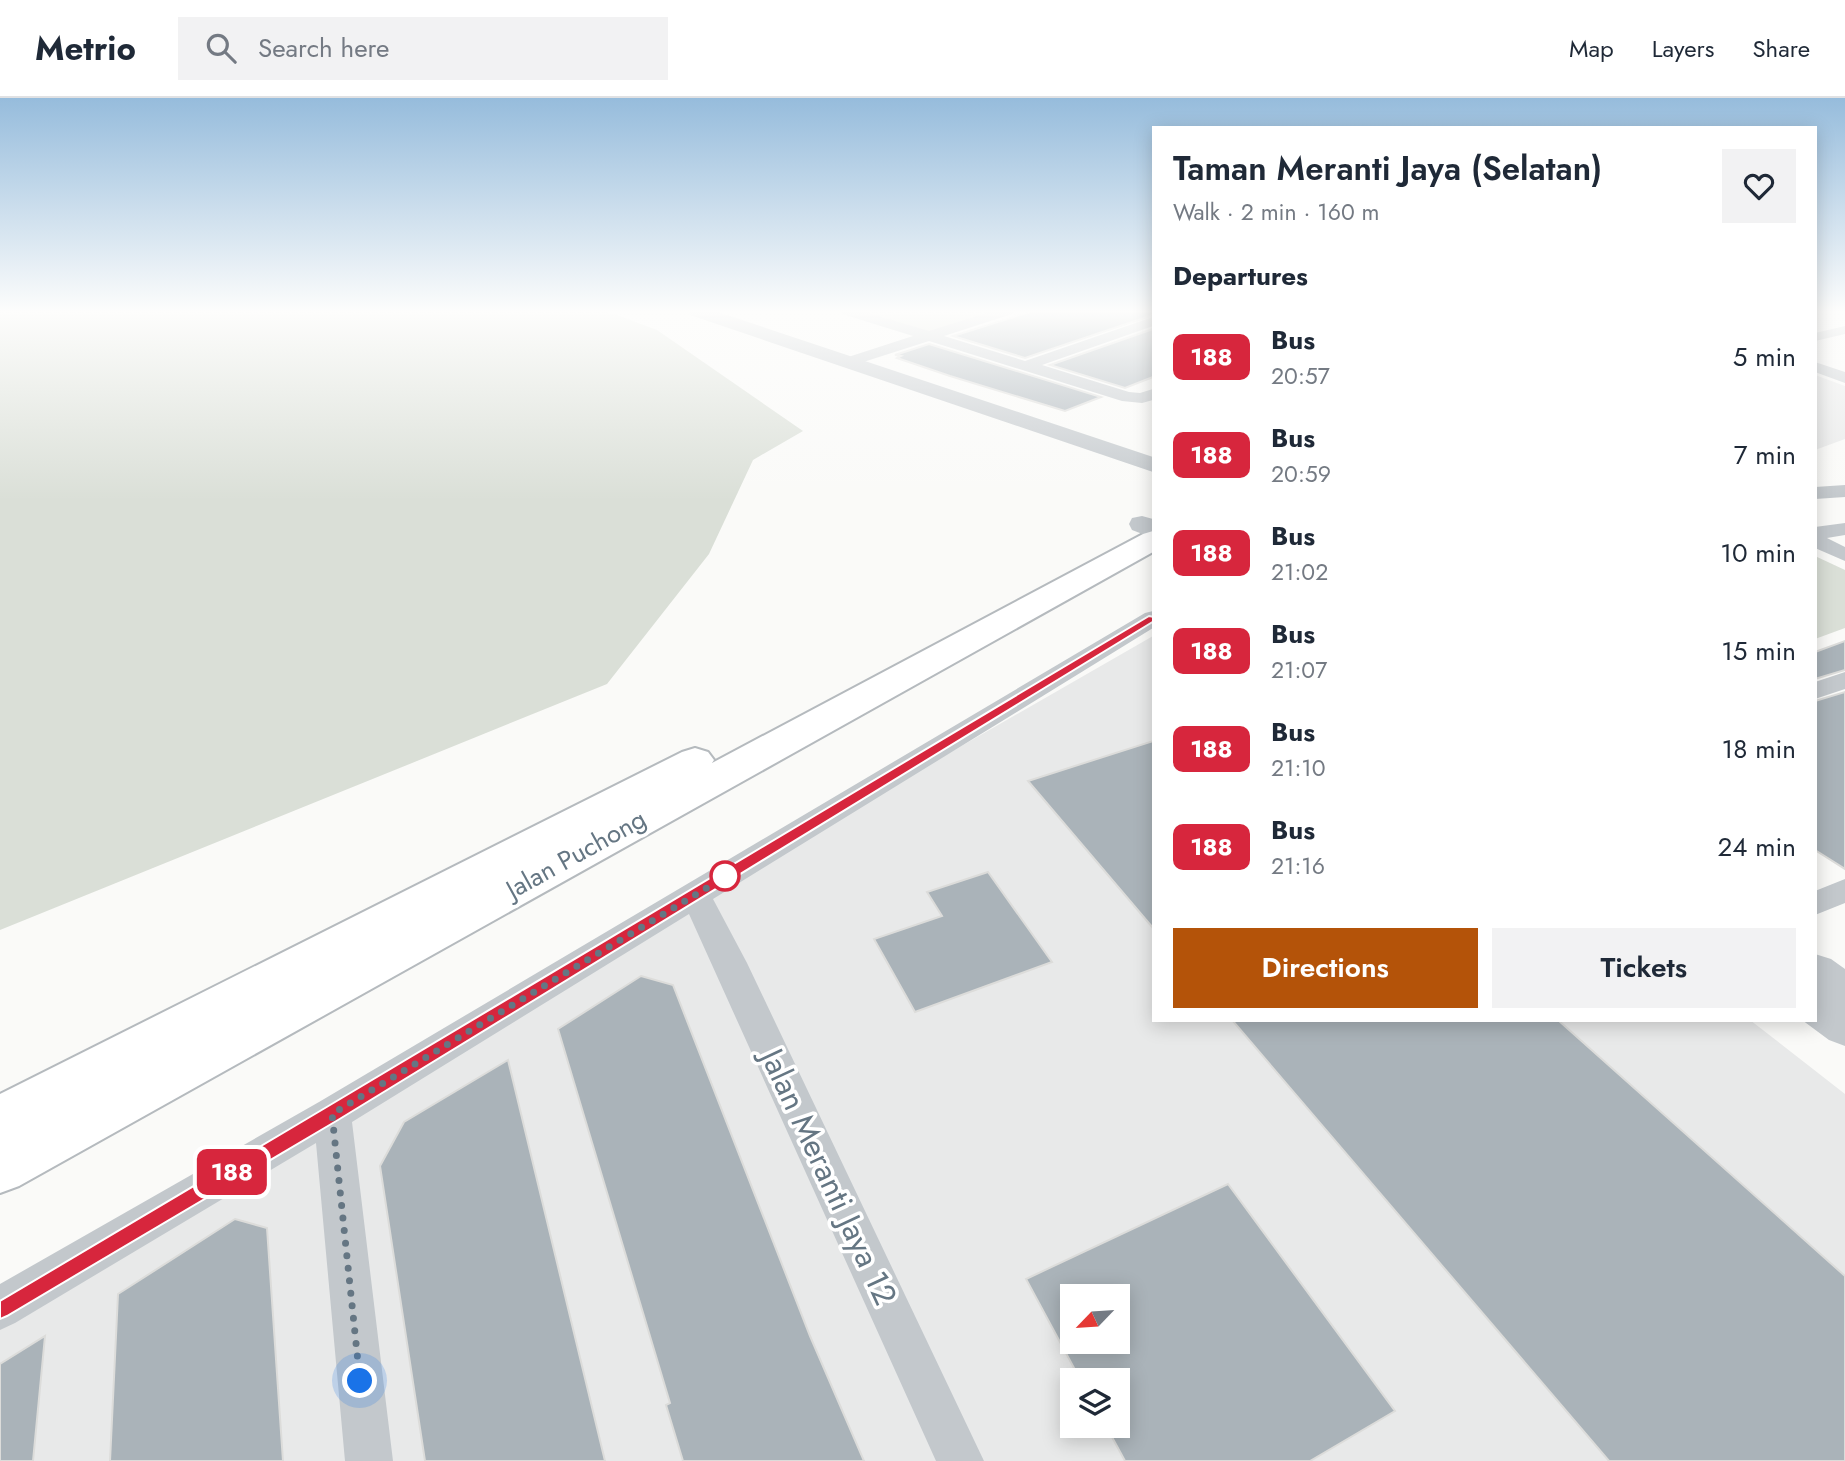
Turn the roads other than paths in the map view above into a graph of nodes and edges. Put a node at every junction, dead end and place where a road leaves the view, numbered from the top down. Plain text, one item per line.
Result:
1 (885, 375) edge
2 (1059, 375) edge
3 (1152, 394) edge
4 (1152, 465) edge
5 (1845, 491) edge
6 (1817, 493) edge
7 (1845, 529) edge
8 (1817, 533) edge
9 (1145, 538) edge
10 (1817, 541) edge
11 (1845, 555) edge
12 (1152, 619) edge
13 (1845, 680) edge
14 (1817, 690) edge
15 (695, 894) junction
16 (1817, 972) edge
17 (1845, 992) edge
18 (1817, 1006) edge
19 (1845, 1027) edge
20 (332, 1114) junction
21 (0, 1119) edge
22 (0, 1169) edge
23 (0, 1308) edge
24 (369, 1461) edge
25 (960, 1461) edge

1 - 4 street
2 - 3 street
5 - 6 street
7 - 8 street
9 - 21 main road, Jalan Puchong
9 - 22 main road, Jalan Puchong
10 - 11 street
12 - 15 street
13 - 14 street
15 - 20 street
15 - 25 street, Jalan Meranti Jaya 12
16 - 17 street
18 - 19 street
20 - 23 street
20 - 24 street

